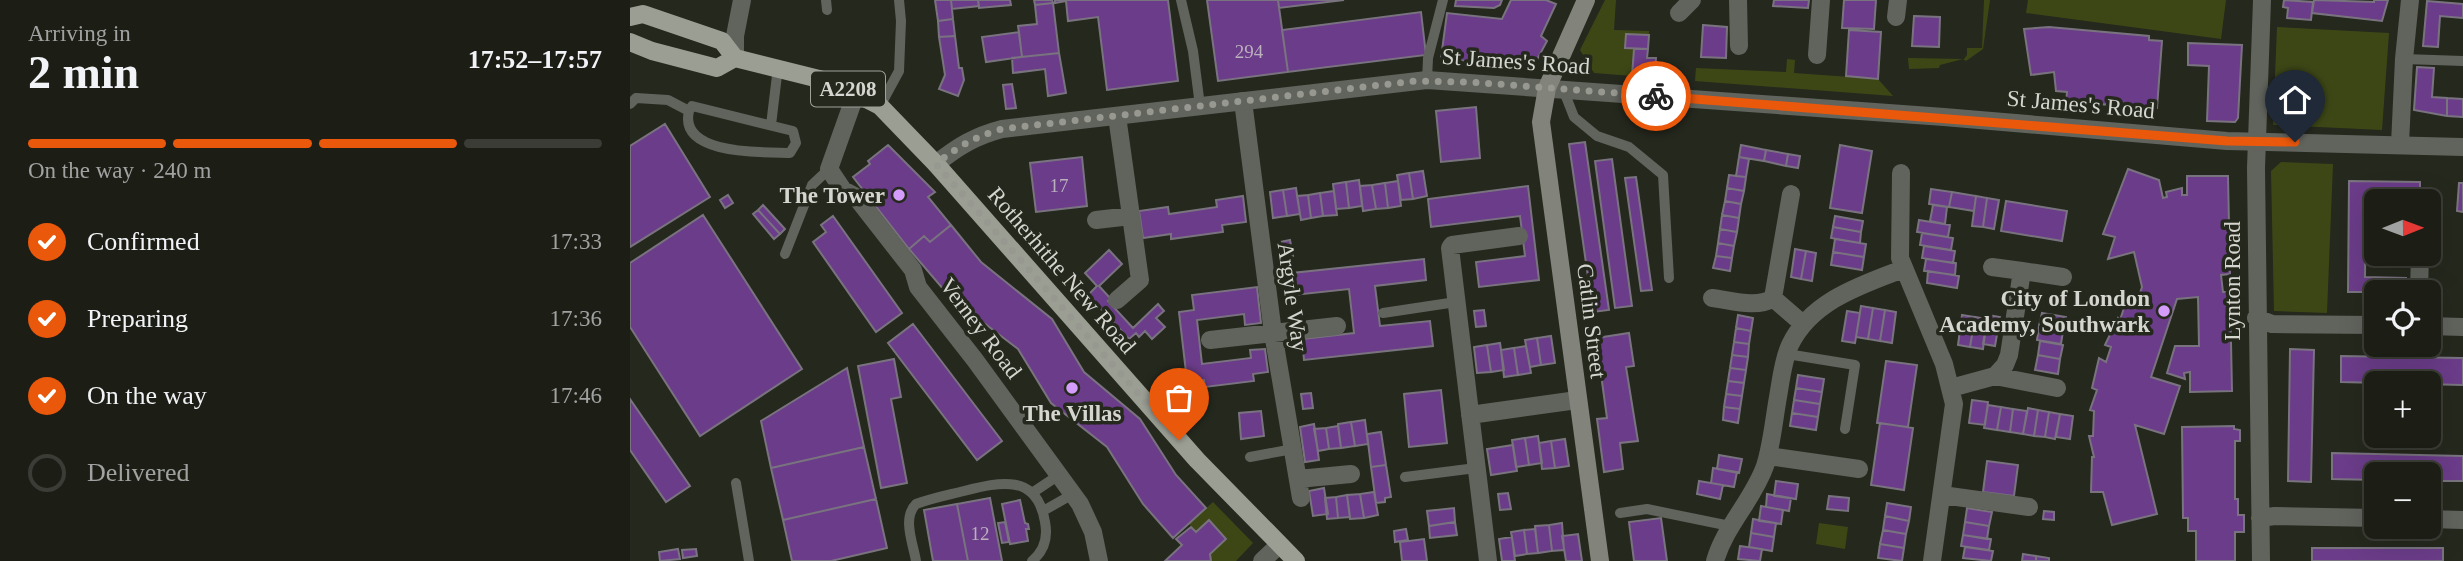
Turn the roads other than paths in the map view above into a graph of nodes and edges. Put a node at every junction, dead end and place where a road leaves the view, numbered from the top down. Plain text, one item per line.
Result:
1 (742, 0) edge
2 (899, 0) edge
3 (1181, 0) edge
4 (1443, 0) edge
5 (1586, 0) edge
6 (1692, 0) edge
7 (1738, 0) edge
8 (1821, 0) edge
9 (2262, 0) edge
10 (2410, 0) edge
11 (1679, 13) dead end
12 (630, 17) edge
13 (630, 42) edge
14 (1739, 46) dead end
15 (1817, 55) dead end
16 (735, 58) junction
17 (2403, 59) junction
18 (2463, 61) edge
19 (778, 67) junction
20 (1427, 80) junction
21 (1555, 89) junction
22 (856, 93) junction
23 (1243, 101) junction
24 (630, 104) edge
25 (880, 106) junction
26 (1200, 106) junction
27 (688, 111) junction
28 (1117, 116) junction
29 (771, 125) junction
30 (2256, 142) junction
31 (2400, 144) junction
32 (2463, 147) edge
33 (936, 164) junction
34 (829, 170) junction
35 (1901, 173) dead end
36 (1791, 194) dead end
37 (1131, 216) junction
38 (1096, 220) dead end
39 (1519, 236) dead end
40 (785, 254) dead end
41 (1993, 267) dead end
42 (1903, 269) junction
43 (2022, 271) junction
44 (2063, 276) dead end
45 (1669, 278) dead end
46 (1712, 298) dead end
47 (1773, 299) junction
48 (1117, 300) dead end
49 (1456, 302) junction
50 (1383, 313) dead end
51 (2256, 318) junction
52 (1803, 324) junction
53 (2364, 325) edge
54 (1337, 326) dead end
55 (2441, 326) edge
56 (2463, 327) edge
57 (1273, 333) junction
58 (1210, 341) dead end
59 (1787, 354) junction
60 (1995, 376) junction
61 (1951, 388) junction
62 (2057, 388) dead end
63 (1577, 400) junction
64 (1470, 415) junction
65 (1844, 429) dead end
66 (1293, 449) junction
67 (1768, 456) junction
68 (1250, 457) dead end
69 (1476, 468) junction
70 (1859, 469) dead end
71 (1351, 474) dead end
72 (1059, 475) junction
73 (1405, 477) dead end
74 (1298, 479) junction
75 (736, 483) dead end
76 (1032, 493) junction
77 (1073, 494) junction
78 (1942, 495) junction
79 (1301, 498) dead end
80 (2029, 507) dead end
81 (1043, 511) junction
82 (1620, 513) dead end
83 (2260, 518) junction
84 (2364, 518) edge
85 (2441, 519) edge
86 (2463, 520) edge
87 (1730, 526) junction
88 (1279, 545) junction
89 (749, 561) edge
90 (916, 561) edge
91 (1032, 561) edge
92 (1099, 561) edge
93 (1262, 561) edge
94 (1296, 561) edge
95 (1488, 561) edge
96 (1600, 561) edge
97 (1715, 561) edge
98 (1933, 561) edge
99 (2261, 561) edge

1 - 16 street
2 - 25 lane
3 - 26 lane
4 - 20 lane
5 - 21 main road, Catlin Street
6 - 11 street
7 - 14 street
8 - 15 street
9 - 30 street, Lynton Road
10 - 17 street
12 - 16 main road, A2208
13 - 16 main road, A2208
16 - 19 main road, A2208
17 - 18 lane
17 - 31 street
19 - 22 main road, A2208
19 - 29 lane
20 - 21 street, St James's Road
20 - 23 street, St James's Road
21 - 30 street, St James's Road
21 - 45 lane
21 - 63 main road, Catlin Street
22 - 25 main road, A2208
22 - 34 street
23 - 26 street, St James's Road
23 - 57 street, Argyle Way
24 - 27 lane
25 - 33 main road, A2208
26 - 28 street, St James's Road
27 - 29 lane
27 - 29 lane
28 - 33 street, St James's Road
28 - 37 street
30 - 31 street, St James's Road
30 - 51 street, Lynton Road
31 - 32 street, St James's Road
33 - 88 main road, Rotherhithe New Road / A2208
34 - 40 lane
34 - 72 street, Verney Road
35 - 42 street
36 - 47 street
37 - 38 street
37 - 48 street
39 - 49 street
41 - 43 street
42 - 52 street
42 - 61 street
43 - 44 street
43 - 60 street
46 - 47 street
47 - 52 street
49 - 50 lane
49 - 64 street
51 - 53 street
51 - 83 street, Lynton Road
52 - 59 street
54 - 57 street
55 - 56 street
57 - 58 street
57 - 66 street, Argyle Way
59 - 65 lane
59 - 67 street
60 - 61 street
60 - 62 street
61 - 78 street
63 - 64 street
63 - 96 main road, Catlin Street
64 - 69 street
66 - 68 lane
66 - 74 street, Argyle Way
67 - 70 street
67 - 87 street
69 - 73 lane
69 - 95 street
71 - 74 street
72 - 76 lane
72 - 77 street, Verney Road
74 - 79 street, Argyle Way
75 - 89 lane
76 - 81 lane
76 - 90 lane
77 - 81 lane
77 - 92 street, Verney Road
78 - 80 street
78 - 98 street
81 - 91 lane
82 - 87 lane
83 - 84 street
83 - 99 street, Lynton Road
85 - 86 street
87 - 97 street
88 - 93 street
88 - 94 main road, Rotherhithe New Road / A2208

